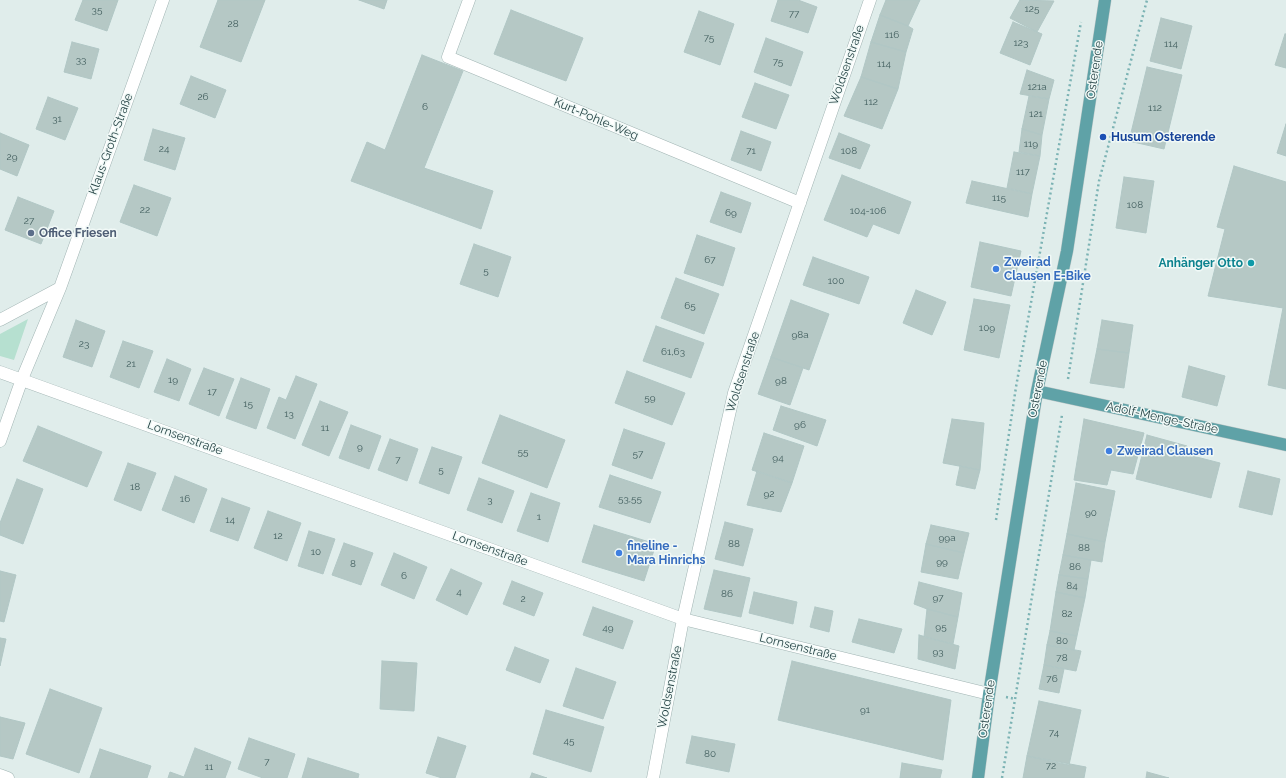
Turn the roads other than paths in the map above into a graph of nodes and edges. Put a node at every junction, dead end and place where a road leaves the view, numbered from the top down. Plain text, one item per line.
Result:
1 (163, 0) edge
2 (469, 0) edge
3 (870, 0) edge
4 (1106, 0) edge
5 (800, 203) junction
6 (60, 288) junction
7 (0, 320) edge
8 (0, 372) edge
9 (22, 379) junction
10 (1037, 391) junction
11 (0, 441) edge
12 (1286, 446) edge
13 (683, 619) junction
14 (989, 694) junction
15 (0, 775) edge
16 (8, 778) edge
17 (653, 778) edge
18 (978, 778) edge

1 - 6 street, Klaus-Groth-Straße
2 - 5 street, Kurt-Pohle-Weg
3 - 5 street, Woldsenstraße
4 - 10 main road, Osterende
5 - 13 street, Woldsenstraße
6 - 7 street
6 - 9 street, Klaus-Groth-Straße
8 - 9 street, Lornsenstraße
9 - 11 street, Klaus-Groth-Straße
9 - 13 street, Lornsenstraße
10 - 12 main road, Adolf-Menge-Straße
10 - 14 main road, Osterende
13 - 14 street, Lornsenstraße
13 - 17 street, Woldsenstraße
14 - 18 main road, Osterende
15 - 16 street

